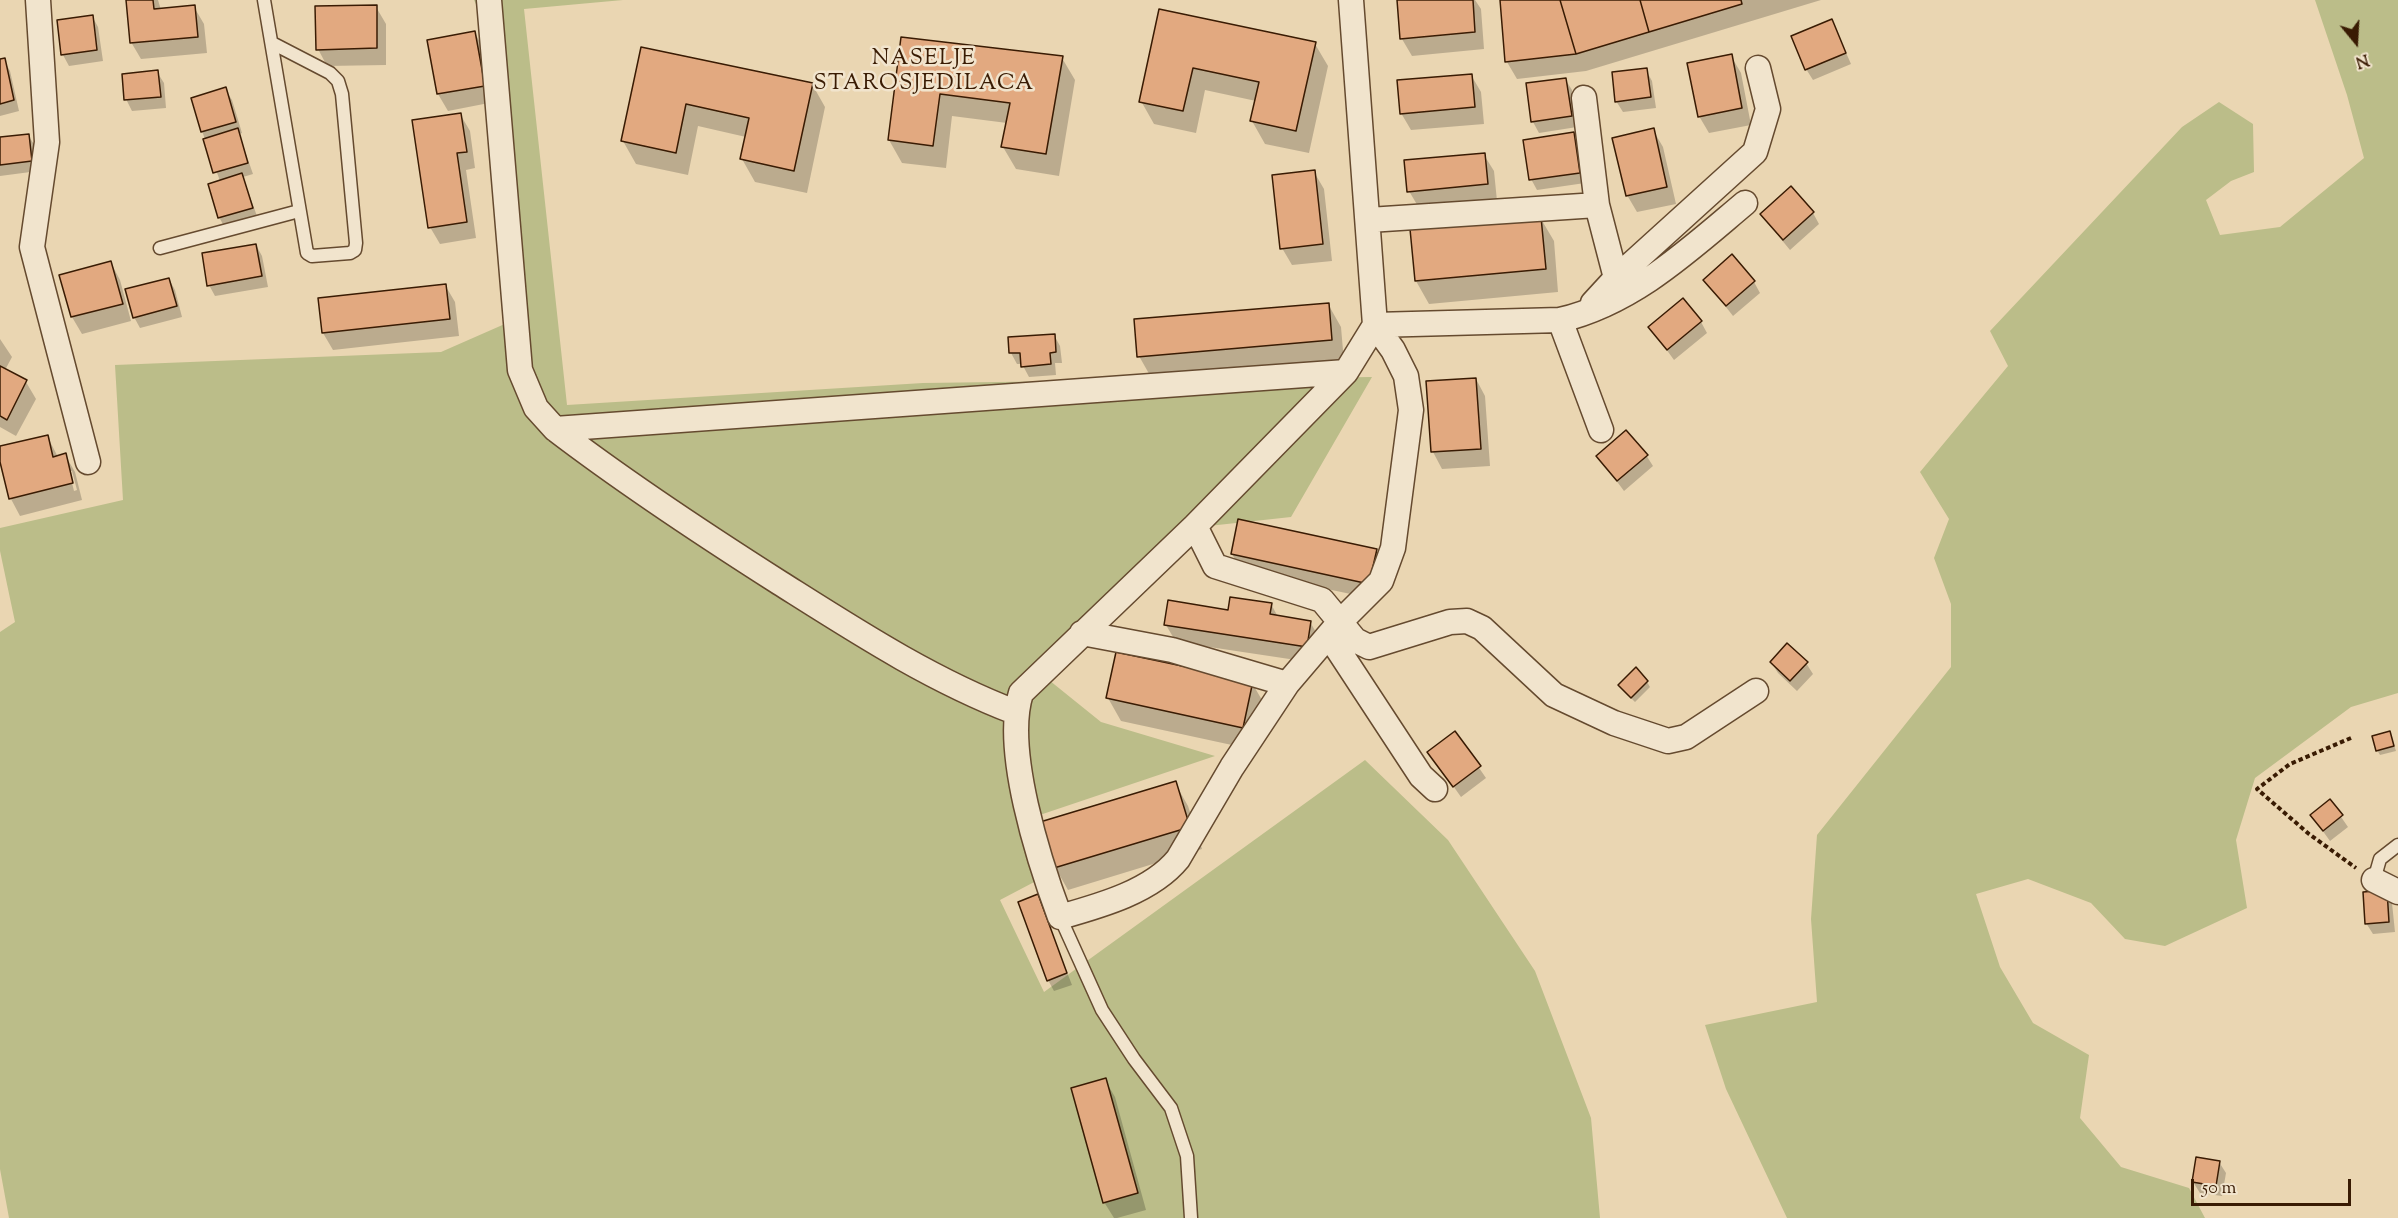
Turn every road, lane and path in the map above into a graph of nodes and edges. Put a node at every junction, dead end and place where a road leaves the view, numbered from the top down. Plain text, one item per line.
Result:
1 (38, 0) edge
2 (264, 0) edge
3 (489, 0) edge
4 (1351, 0) edge
5 (272, 44) junction
6 (1758, 68) dead end
7 (1584, 98) dead end
8 (1745, 203) dead end
9 (1597, 205) junction
10 (299, 211) junction
11 (1369, 220) junction
12 (160, 248) dead end
13 (1616, 278) junction
14 (1571, 318) junction
15 (1375, 325) junction
16 (1346, 372) junction
17 (555, 429) junction
18 (1601, 430) dead end
19 (88, 462) dead end
20 (1195, 526) junction
21 (1339, 624) junction
22 (1082, 633) junction
23 (1287, 684) junction
24 (1756, 691) dead end
25 (1015, 712) junction
26 (2351, 738) dead end
27 (1435, 789) dead end
28 (2398, 845) edge
29 (2374, 880) junction
30 (2398, 892) edge
31 (1060, 917) junction
32 (1191, 1218) edge

1 - 19 street
2 - 5 lane
3 - 17 street
4 - 11 street
5 - 10 lane
5 - 10 lane
6 - 13 street
7 - 9 street
8 - 14 street
9 - 11 street
9 - 13 street
10 - 12 lane
11 - 15 street
13 - 14 street
14 - 15 street
14 - 18 street
15 - 16 street
15 - 21 street
16 - 17 street
16 - 20 street
17 - 25 street
20 - 21 street
20 - 22 street
21 - 23 street
21 - 24 street
21 - 27 street
22 - 23 street
22 - 25 street
23 - 31 street
25 - 31 street
26 - 29 path
28 - 29 lane
29 - 30 street
31 - 32 lane

